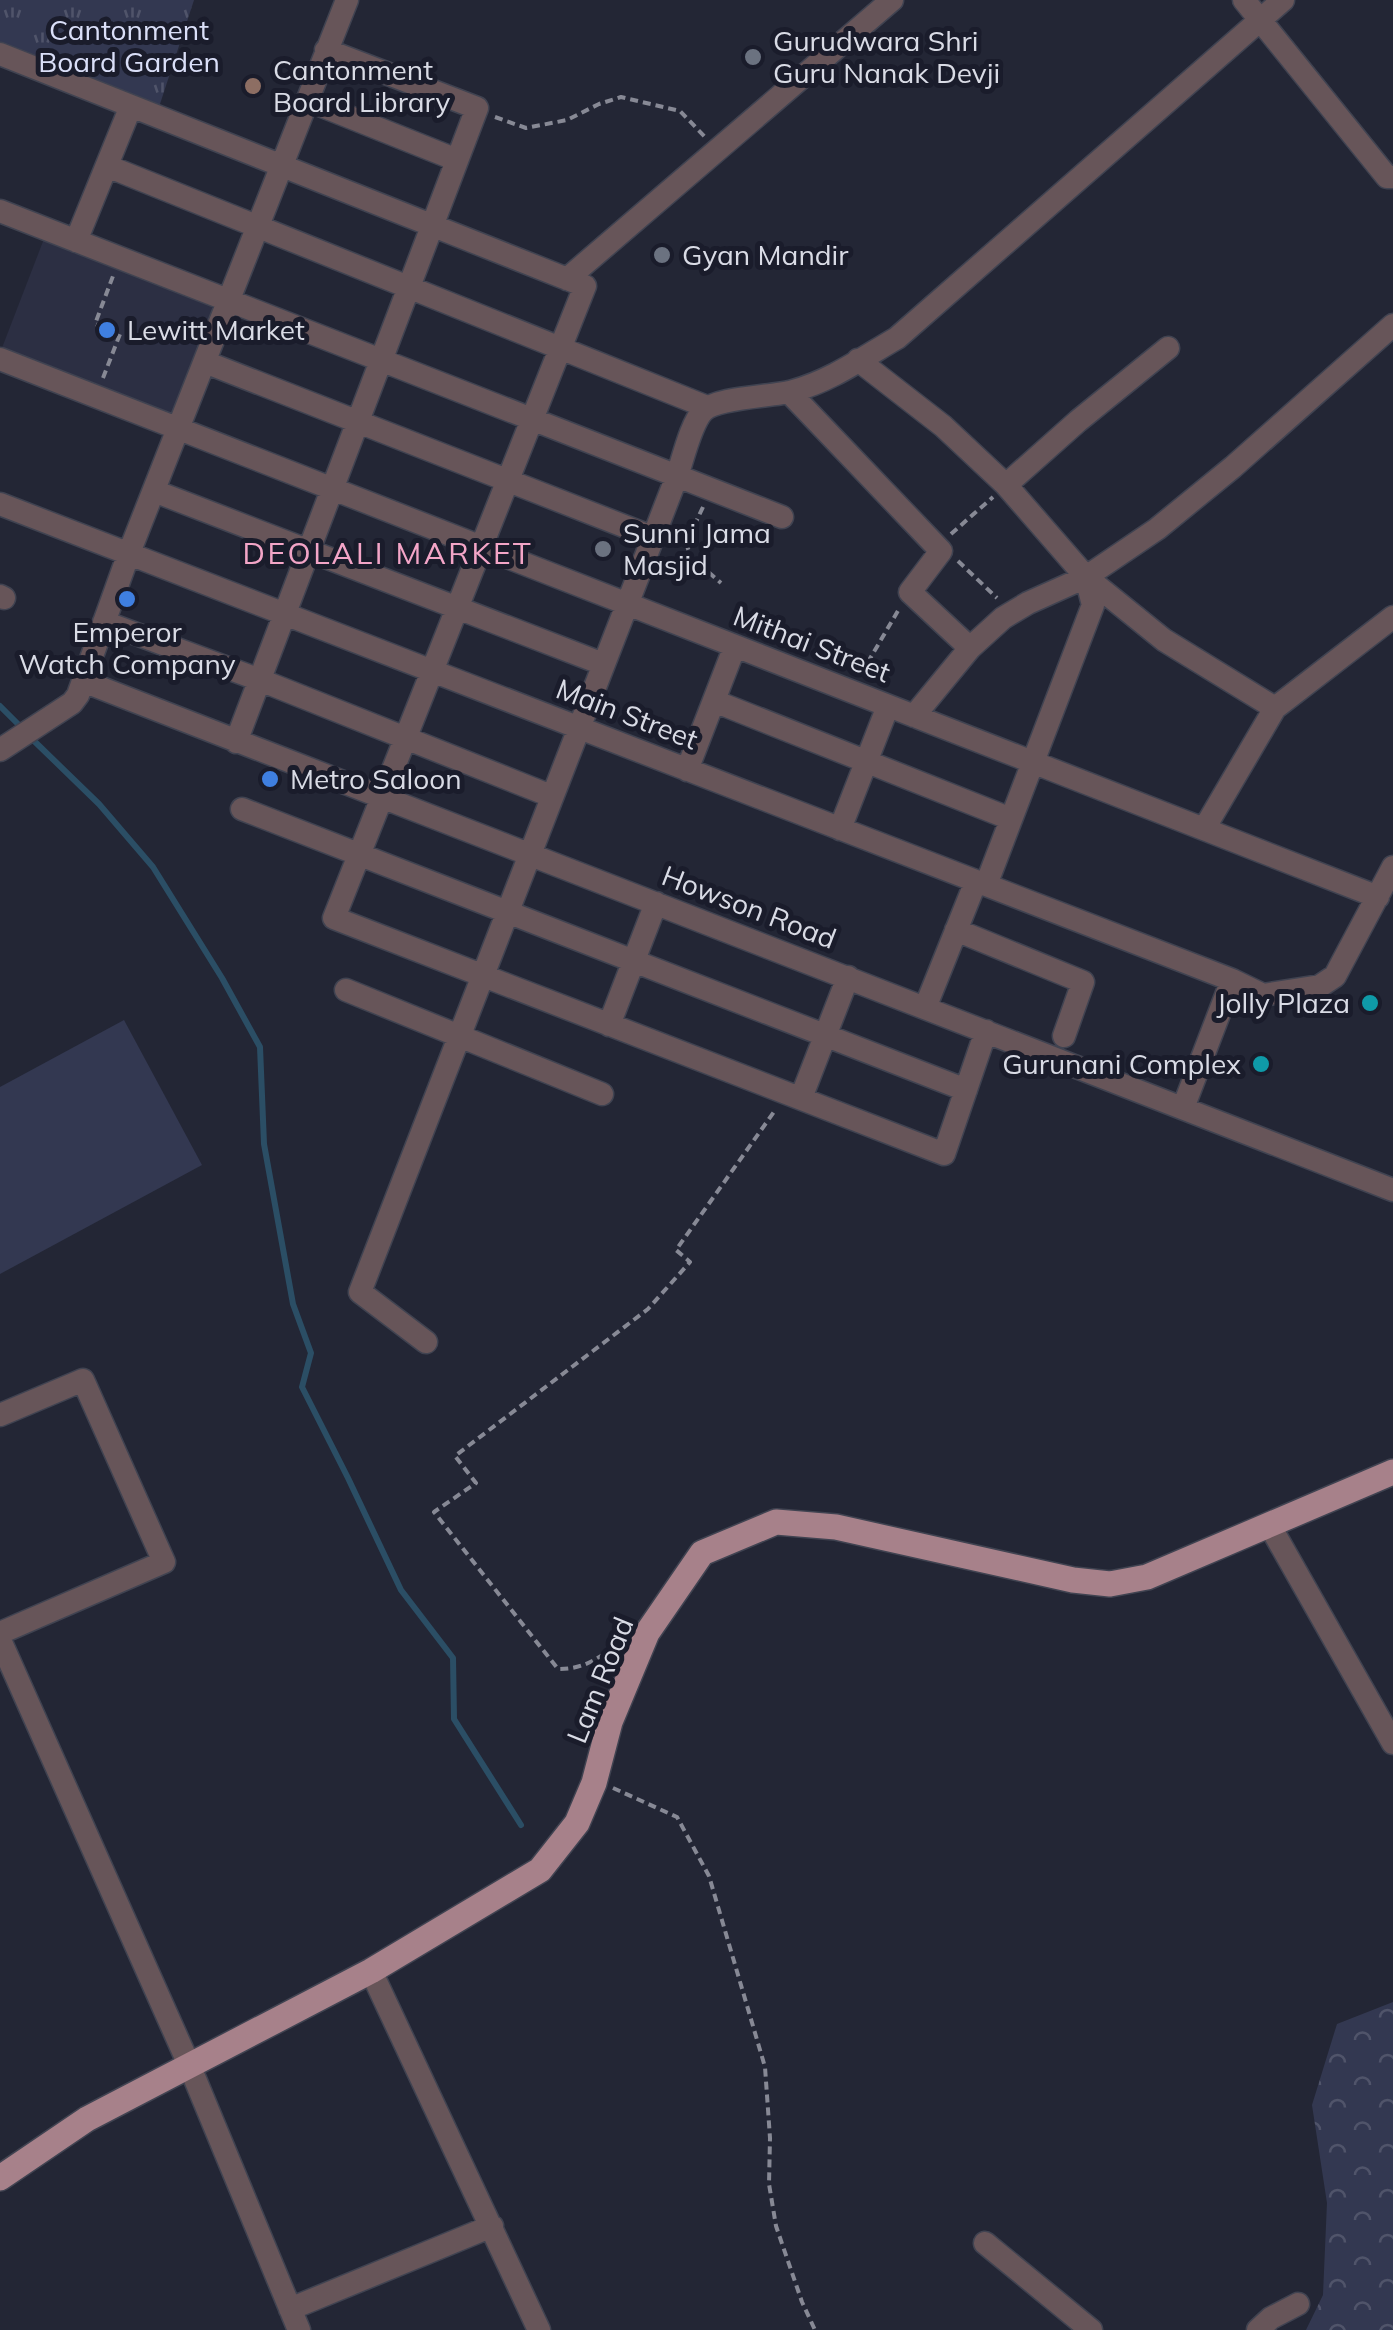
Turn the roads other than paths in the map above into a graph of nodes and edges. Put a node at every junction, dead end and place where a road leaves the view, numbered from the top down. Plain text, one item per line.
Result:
1 (346, 0) edge
2 (892, 0) edge
3 (1244, 0) edge
4 (1283, 0) edge
5 (1260, 20) junction
6 (326, 50) junction
7 (0, 54) edge
8 (306, 100) junction
9 (131, 106) junction
10 (457, 160) junction
11 (107, 166) junction
12 (282, 166) junction
13 (1393, 177) edge
14 (0, 211) edge
15 (258, 226) junction
16 (432, 226) junction
17 (76, 241) junction
18 (567, 279) junction
19 (409, 287) junction
20 (229, 300) junction
21 (1393, 326) edge
22 (561, 346) junction
23 (1168, 348) dead end
24 (0, 359) edge
25 (381, 360) junction
26 (858, 360) junction
27 (205, 362) junction
28 (788, 392) junction
29 (707, 407) junction
30 (532, 419) junction
31 (358, 421) junction
32 (178, 428) junction
33 (677, 476) junction
34 (508, 479) junction
35 (332, 489) junction
36 (154, 490) junction
37 (1001, 490) junction
38 (0, 504) edge
39 (782, 517) dead end
40 (652, 538) junction
41 (481, 547) junction
42 (309, 550) junction
43 (129, 553) junction
44 (1086, 577) junction
45 (626, 603) junction
46 (458, 607) junction
47 (284, 614) junction
48 (1393, 617) edge
49 (104, 622) junction
50 (735, 646) junction
51 (970, 648) junction
52 (603, 664) junction
53 (432, 670) junction
54 (83, 680) junction
55 (260, 680) junction
56 (714, 701) junction
57 (888, 706) junction
58 (1275, 708) junction
59 (914, 716) junction
60 (578, 728) junction
61 (406, 737) junction
62 (236, 742) junction
63 (0, 750) edge
64 (866, 761) junction
65 (1032, 763) junction
66 (687, 770) junction
67 (383, 796) junction
68 (551, 796) junction
69 (242, 809) dead end
70 (1011, 819) junction
71 (840, 829) junction
72 (1204, 829) junction
73 (529, 854) junction
74 (360, 855) junction
75 (1393, 867) edge
76 (981, 883) junction
77 (1378, 897) junction
78 (656, 903) junction
79 (508, 912) junction
80 (956, 930) junction
81 (634, 961) junction
82 (482, 975) junction
83 (848, 978) junction
84 (1232, 980) junction
85 (346, 990) dead end
86 (925, 1008) junction
87 (610, 1025) junction
88 (986, 1031) junction
89 (459, 1035) junction
90 (825, 1036) junction
91 (1064, 1036) dead end
92 (966, 1090) junction
93 (602, 1094) dead end
94 (794, 1096) junction
95 (1184, 1108) junction
96 (1393, 1190) edge
97 (426, 1342) dead end
98 (0, 1415) edge
99 (1393, 1472) edge
100 (1270, 1526) junction
101 (0, 1636) edge
102 (1393, 1743) edge
103 (370, 1971) junction
104 (190, 2066) junction
105 (0, 2178) edge
106 (492, 2226) junction
107 (986, 2243) dead end
108 (1298, 2304) dead end
109 (294, 2320) edge
110 (539, 2330) edge
111 (1091, 2330) edge
112 (1258, 2330) edge

1 - 6 street
2 - 18 street
3 - 5 street
4 - 5 street
5 - 13 street
5 - 26 street
6 - 8 street
6 - 10 street
7 - 9 street
8 - 10 street
8 - 12 street
9 - 11 street
9 - 12 street
10 - 16 street
11 - 15 street
11 - 17 street
12 - 15 street
12 - 16 street
14 - 17 street
15 - 19 street
15 - 20 street
16 - 18 street
16 - 19 street
17 - 20 street
18 - 22 street
19 - 22 street
19 - 25 street
20 - 25 street
20 - 27 street
21 - 44 street
22 - 29 street
22 - 30 street
23 - 37 street
24 - 32 street, Mithai Street
25 - 30 street
25 - 31 street
26 - 28 street
26 - 37 street
27 - 31 street
27 - 32 street
28 - 29 street
28 - 51 street
29 - 33 street
30 - 33 street
30 - 34 street
31 - 34 street
31 - 35 street
32 - 35 street, Mithai Street
32 - 36 street
33 - 39 street
33 - 40 street
34 - 40 street
34 - 41 street
35 - 41 street, Mithai Street
35 - 42 street
36 - 42 street
36 - 43 street
37 - 44 street
38 - 43 street, Main Street
40 - 45 street
41 - 45 street, Mithai Street
41 - 46 street
42 - 46 street
42 - 47 street
43 - 47 street, Main Street
43 - 49 street
44 - 51 street
44 - 58 street
44 - 65 street
45 - 50 street, Mithai Street
45 - 52 street
46 - 52 street
46 - 53 street
47 - 53 street, Main Street
47 - 55 street
48 - 58 street
49 - 54 street
49 - 55 street
50 - 56 street
50 - 57 street, Mithai Street
51 - 59 street
52 - 60 street
53 - 60 street, Main Street
53 - 61 street
54 - 62 street, Howson Road
54 - 63 street
55 - 61 street
55 - 62 street
56 - 64 street
56 - 66 street
57 - 59 street, Mithai Street
57 - 64 street
58 - 72 street
59 - 65 street, Mithai Street
60 - 66 street, Main Street
60 - 68 street
61 - 67 street
61 - 68 street
62 - 67 street, Howson Road
64 - 70 street
64 - 71 street
65 - 70 street
65 - 72 street, Mithai Street
66 - 71 street, Main Street
67 - 73 street, Howson Road
67 - 74 street
68 - 73 street
69 - 74 street
70 - 76 street
71 - 76 street, Main Street
72 - 77 street, Mithai Street
73 - 78 street, Howson Road
73 - 79 street
74 - 79 street
74 - 82 street
75 - 77 street, Main Street
76 - 80 street
76 - 84 street, Main Street
77 - 84 street, Main Street
78 - 81 street
78 - 83 street, Howson Road
79 - 81 street
79 - 82 street
80 - 86 street
80 - 91 street
81 - 87 street
81 - 90 street
82 - 87 street
82 - 89 street
83 - 86 street, Howson Road
83 - 90 street
84 - 95 street
85 - 89 street
86 - 88 street, Howson Road
87 - 94 street
88 - 92 street
88 - 95 street, Howson Road
89 - 93 street
89 - 97 street
90 - 92 street
90 - 94 street
92 - 94 street
95 - 96 street, Howson Road
98 - 101 street
99 - 100 main road, Lam Road
100 - 102 street
100 - 103 main road, Lam Road
101 - 104 street
103 - 104 main road, Lam Road
103 - 106 street
104 - 105 main road, Lam Road
104 - 109 street
106 - 109 street
106 - 110 street
107 - 111 street
108 - 112 street

